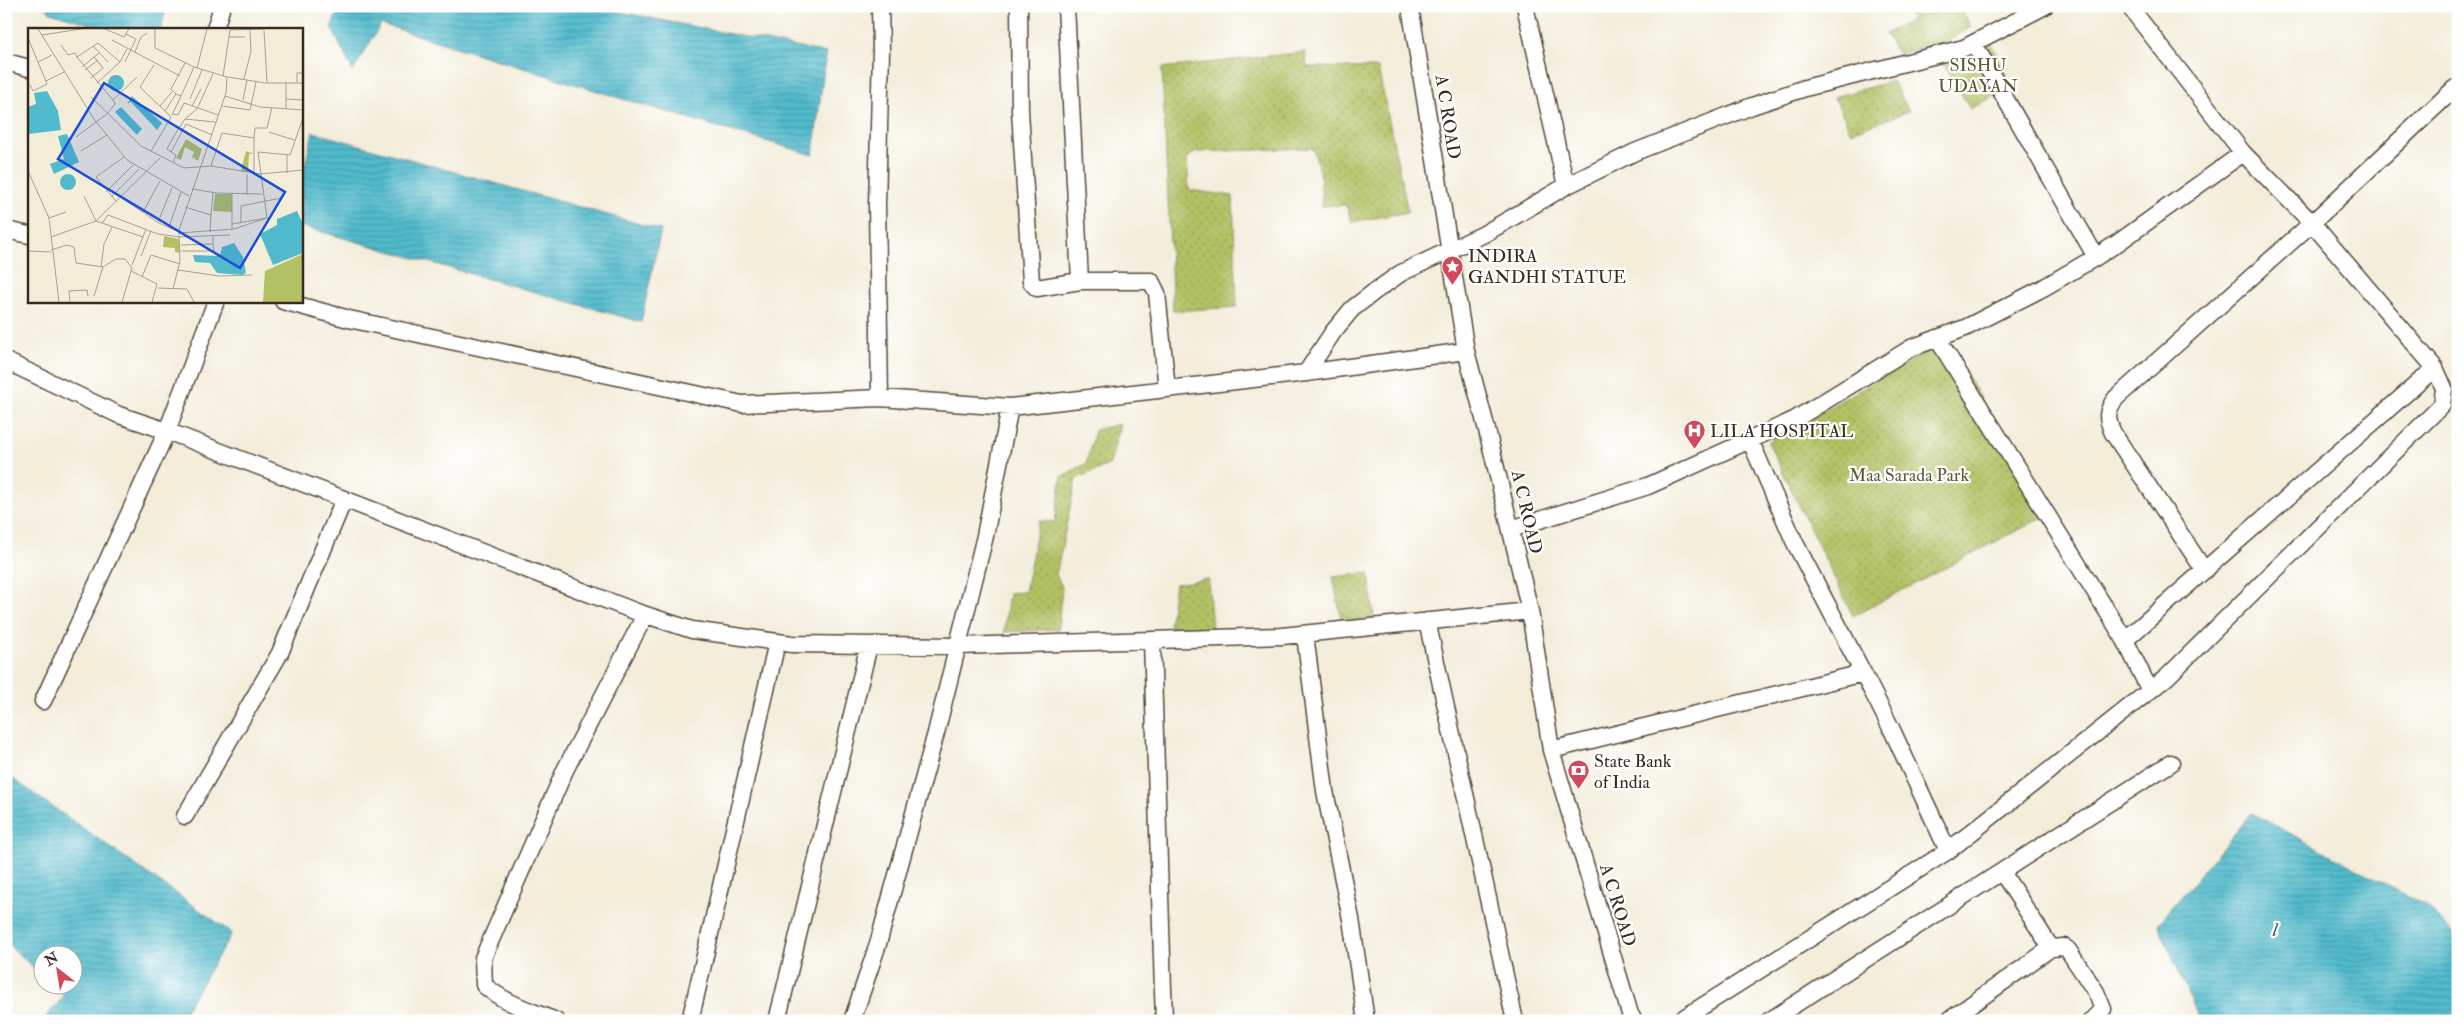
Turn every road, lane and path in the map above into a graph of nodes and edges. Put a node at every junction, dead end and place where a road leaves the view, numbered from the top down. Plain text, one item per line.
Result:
1 (222, 6) edge
2 (880, 6) edge
3 (1019, 6) edge
4 (1066, 6) edge
5 (1410, 6) edge
6 (1525, 6) edge
7 (2129, 6) edge
8 (2039, 8) edge
9 (216, 28) edge
10 (1974, 44) junction
11 (6, 62) edge
12 (28, 68) edge
13 (2455, 88) dead end
14 (2242, 153) junction
15 (1566, 186) junction
16 (2312, 223) junction
17 (6, 230) edge
18 (28, 236) edge
19 (1450, 250) junction
20 (2096, 256) junction
21 (1080, 281) junction
22 (216, 302) edge
23 (287, 302) edge
24 (1937, 338) junction
25 (1466, 351) junction
26 (6, 360) edge
27 (2435, 368) junction
28 (1306, 373) junction
29 (1167, 389) junction
30 (880, 398) junction
31 (1010, 407) junction
32 (168, 431) junction
33 (1750, 440) junction
34 (344, 499) junction
35 (1511, 529) junction
36 (2204, 570) junction
37 (1530, 611) junction
38 (645, 615) junction
39 (1427, 621) junction
40 (1304, 635) junction
41 (1152, 640) junction
42 (2125, 640) junction
43 (777, 642) junction
44 (870, 645) junction
45 (958, 646) junction
46 (1863, 673) junction
47 (2150, 691) junction
48 (43, 701) dead end
49 (1551, 750) junction
50 (2171, 763) dead end
51 (185, 816) dead end
52 (1948, 851) junction
53 (2002, 872) junction
54 (2051, 948) junction
55 (1791, 1015) edge
56 (1954, 1019) edge
57 (556, 1021) edge
58 (690, 1021) edge
59 (777, 1021) edge
60 (852, 1021) edge
61 (1164, 1021) edge
62 (1366, 1021) edge
63 (1515, 1021) edge
64 (1634, 1021) edge
65 (1679, 1021) edge
66 (1769, 1021) edge
67 (2091, 1021) edge

1 - 9 street
2 - 30 street
3 - 21 street
4 - 21 street
5 - 19 street, A C ROAD
6 - 15 street
7 - 14 street
8 - 10 street
10 - 15 street
10 - 20 street
11 - 12 street
13 - 16 street
14 - 16 street
14 - 20 street
15 - 19 street
16 - 27 street
16 - 36 street
17 - 18 street
19 - 25 street, A C ROAD
19 - 28 street
20 - 24 street
21 - 29 street
22 - 32 street
23 - 30 street
24 - 33 street
24 - 42 street
25 - 28 street
25 - 35 street, A C ROAD
26 - 32 street
27 - 36 street
27 - 47 street
28 - 29 street
29 - 31 street
30 - 31 street
31 - 45 street
32 - 34 street
32 - 48 street
33 - 35 street
33 - 46 street
34 - 38 street
34 - 51 street
35 - 37 street, A C ROAD
36 - 42 street
37 - 39 street
37 - 49 street, A C ROAD
38 - 43 street
38 - 57 street
39 - 40 street
39 - 63 street
40 - 41 street
40 - 62 street
41 - 45 street
41 - 61 street
42 - 47 street
43 - 44 street
43 - 58 street
44 - 45 street
44 - 59 street
45 - 60 street
46 - 49 street
46 - 52 street
47 - 52 street
49 - 64 street, A C ROAD
50 - 53 street
52 - 65 street
53 - 54 street
53 - 55 street
54 - 56 street
54 - 67 street
55 - 66 street

